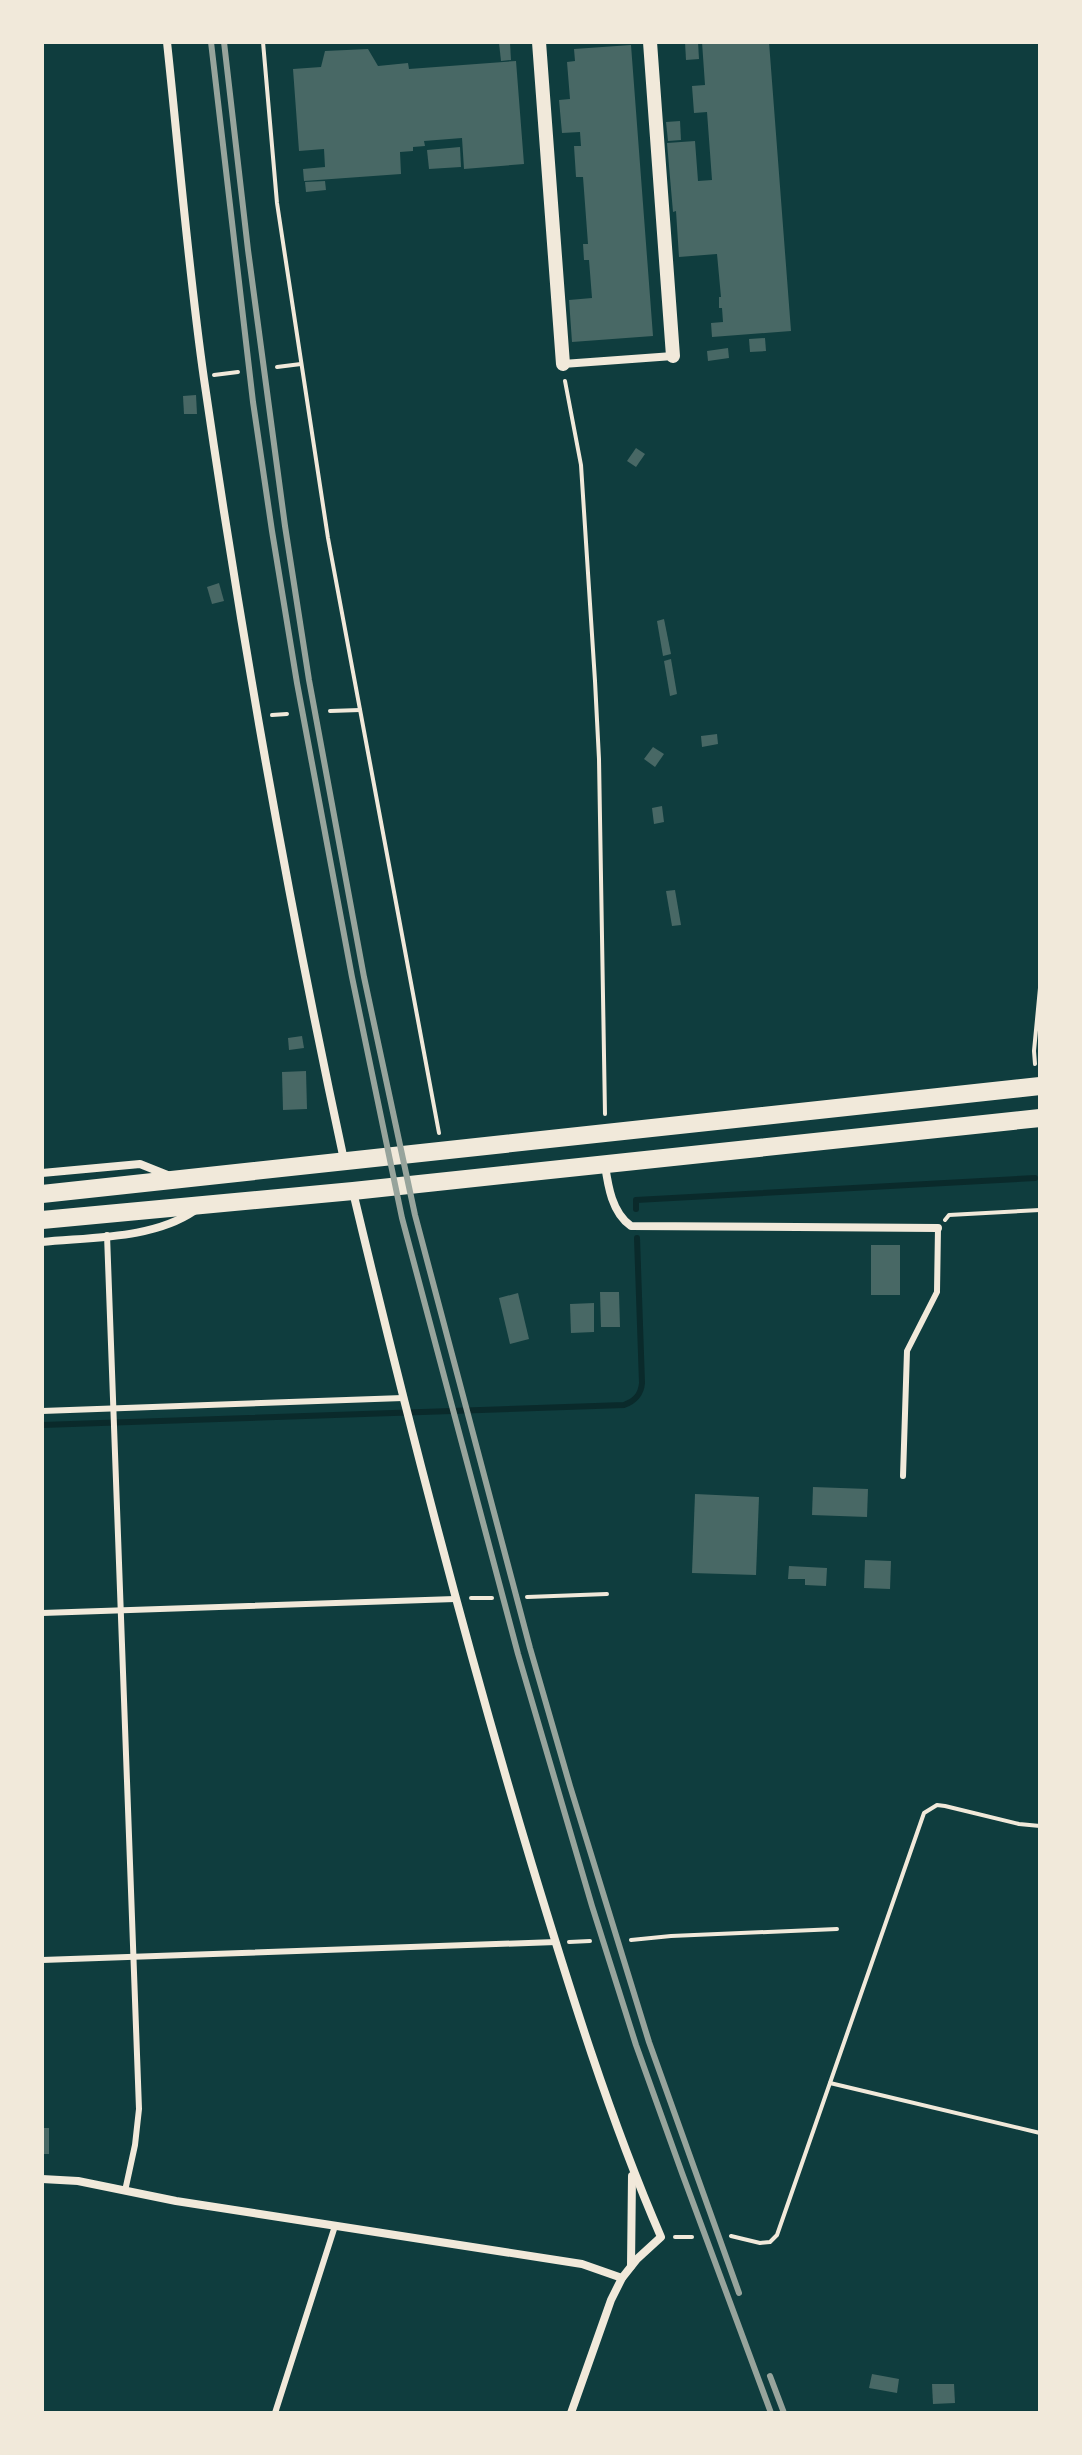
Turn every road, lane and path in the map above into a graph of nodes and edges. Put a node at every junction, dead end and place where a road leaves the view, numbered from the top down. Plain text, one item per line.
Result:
1 (167, 42) edge
2 (263, 42) edge
3 (539, 42) edge
4 (650, 42) edge
5 (673, 356) joint
6 (301, 364) junction
7 (563, 364) joint
8 (277, 367) dead end
9 (238, 372) dead end
10 (204, 377) junction
11 (567, 390) dead end
12 (360, 710) junction
13 (330, 711) dead end
14 (1040, 988) edge
15 (1035, 1064) dead end
16 (1040, 1086) edge
17 (1040, 1118) edge
18 (605, 1132) junction
19 (575, 1135) junction
20 (443, 1149) junction
21 (344, 1160) junction
22 (605, 1164) junction
23 (579, 1167) junction
24 (42, 1173) edge
25 (178, 1180) junction
26 (353, 1191) junction
27 (42, 1194) edge
28 (204, 1203) junction
29 (1040, 1210) edge
30 (42, 1220) edge
31 (938, 1228) junction
32 (107, 1235) junction
33 (42, 1242) edge
34 (404, 1401) junction
35 (42, 1411) edge
36 (115, 1412) junction
37 (903, 1476) dead end
38 (607, 1594) dead end
39 (527, 1597) dead end
40 (492, 1598) dead end
41 (455, 1599) junction
42 (121, 1611) junction
43 (42, 1613) edge
44 (1040, 1826) edge
45 (837, 1929) dead end
46 (631, 1940) dead end
47 (590, 1941) dead end
48 (556, 1942) junction
49 (133, 1957) junction
50 (42, 1960) edge
51 (830, 2083) junction
52 (1040, 2133) edge
53 (633, 2171) junction
54 (42, 2179) edge
55 (42, 2190) edge
56 (125, 2191) junction
57 (335, 2226) junction
58 (731, 2236) dead end
59 (631, 2266) junction
60 (622, 2278) junction
61 (275, 2413) edge
62 (571, 2413) edge

1 - 10 street
2 - 6 path
3 - 7 street
4 - 5 street
5 - 7 street
6 - 8 path
6 - 12 path
9 - 10 path
10 - 21 street
11 - 18 path
12 - 13 path
12 - 20 path
14 - 15 path
16 - 18 main road
17 - 22 main road
18 - 19 main road
19 - 20 main road
19 - 23 main road
20 - 21 main road
21 - 25 main road
22 - 23 main road
22 - 31 street
23 - 26 main road
24 - 25 street
25 - 27 main road
26 - 28 main road
26 - 34 street
28 - 30 main road
28 - 32 street
29 - 31 path
31 - 37 lane
32 - 33 street
32 - 36 lane
34 - 36 lane
34 - 41 street
35 - 36 lane
36 - 42 lane
38 - 39 path
40 - 41 path
41 - 42 lane
41 - 48 street
42 - 43 lane
42 - 49 lane
44 - 51 path
45 - 46 path
47 - 48 path
48 - 49 lane
48 - 53 street
49 - 50 lane
49 - 56 lane
51 - 52 path
51 - 58 path
53 - 59 street
53 - 59 street
54 - 55 street
54 - 56 street
56 - 57 street
57 - 60 street
57 - 61 lane
59 - 60 street
60 - 62 street

